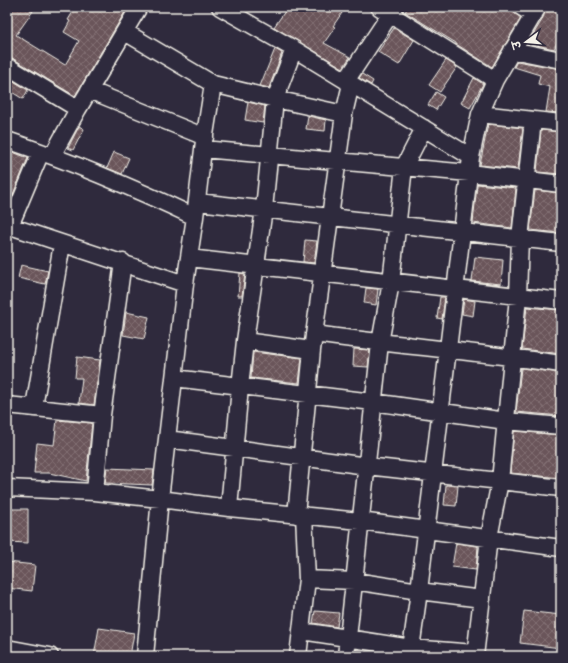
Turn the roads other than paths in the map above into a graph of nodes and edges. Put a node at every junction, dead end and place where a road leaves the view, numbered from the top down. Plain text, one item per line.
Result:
1 (139, 7) edge
2 (220, 7) edge
3 (388, 9) edge
4 (531, 10) edge
5 (125, 32) junction
6 (294, 49) junction
7 (512, 50) junction
8 (561, 60) edge
9 (7, 66) edge
10 (495, 80) junction
11 (349, 83) junction
12 (213, 84) junction
13 (89, 90) junction
14 (275, 99) junction
15 (78, 108) junction
16 (344, 114) junction
17 (480, 114) junction
18 (533, 120) junction
19 (561, 123) edge
20 (424, 128) junction
21 (7, 140) edge
22 (204, 143) junction
23 (46, 154) junction
24 (269, 154) junction
25 (337, 161) junction
26 (470, 165) junction
27 (404, 167) junction
28 (527, 180) junction
29 (561, 184) edge
30 (264, 208) junction
31 (196, 210) junction
32 (331, 216) junction
33 (397, 225) junction
34 (8, 226) edge
35 (462, 232) junction
36 (520, 238) junction
37 (561, 243) edge
38 (62, 244) junction
39 (189, 258) junction
40 (123, 262) junction
41 (256, 266) junction
42 (322, 274) junction
43 (391, 282) junction
44 (185, 284) junction
45 (455, 288) junction
46 (518, 297) junction
47 (561, 301) edge
48 (314, 334) junction
49 (245, 341) junction
50 (380, 343) junction
51 (447, 349) junction
52 (312, 350) junction
53 (512, 357) junction
54 (561, 364) edge
55 (174, 378) junction
56 (240, 387) junction
57 (307, 394) junction
58 (374, 402) junction
59 (7, 405) edge
60 (34, 407) junction
61 (440, 412) junction
62 (102, 415) junction
63 (506, 421) junction
64 (561, 426) edge
65 (167, 439) junction
66 (234, 447) junction
67 (302, 457) junction
68 (367, 466) junction
69 (433, 473) junction
70 (500, 481) junction
71 (7, 488) edge
72 (561, 488) edge
73 (95, 492) junction
74 (160, 499) junction
75 (230, 508) junction
76 (300, 515) junction
77 (360, 521) junction
78 (426, 530) junction
79 (489, 538) junction
80 (561, 548) edge
81 (307, 579) junction
82 (354, 581) junction
83 (420, 592) junction
84 (482, 599) junction
85 (302, 631) junction
86 (348, 639) junction
87 (7, 648) edge
88 (410, 652) edge
89 (475, 654) edge
90 (50, 656) edge
91 (146, 656) edge
92 (298, 656) edge
93 (346, 656) edge

1 - 5 street
2 - 6 street
3 - 10 street
3 - 11 street
4 - 7 street
5 - 12 street
5 - 13 street
6 - 11 street
6 - 14 street
7 - 8 street
7 - 10 street
9 - 15 street
10 - 17 street
11 - 16 street
11 - 20 street
12 - 14 street
12 - 22 street
13 - 15 street
13 - 22 street
14 - 16 street
14 - 24 street
15 - 23 street
16 - 25 street
17 - 18 street
17 - 26 street
18 - 19 street
18 - 28 street
20 - 26 street
20 - 27 street
21 - 23 street
22 - 24 street
22 - 31 street
23 - 31 street
23 - 34 street
24 - 25 street
24 - 30 street
25 - 27 street
25 - 32 street
26 - 27 street
26 - 28 street
26 - 35 street
27 - 33 street
28 - 29 street
28 - 36 street
30 - 31 street
30 - 32 street
30 - 41 street
31 - 39 street
32 - 33 street
32 - 42 street
33 - 35 street
33 - 43 street
34 - 38 street
35 - 36 street
35 - 45 street
36 - 37 street
36 - 46 street
38 - 40 street
38 - 60 street
39 - 41 street
39 - 44 street
40 - 44 street
40 - 62 street
41 - 42 street
41 - 49 street
42 - 43 street
42 - 48 street
43 - 45 street
43 - 50 street
44 - 55 street
45 - 46 street
45 - 51 street
46 - 47 street
46 - 53 street
48 - 50 street
48 - 52 street
49 - 52 street
49 - 56 street
50 - 51 street
50 - 58 street
51 - 53 street
51 - 61 street
52 - 57 street
53 - 54 street
53 - 63 street
55 - 56 street
55 - 65 street
56 - 57 street
56 - 66 street
57 - 58 street
57 - 67 street
58 - 61 street
58 - 68 street
59 - 60 street
60 - 62 street
61 - 63 street
61 - 69 street
62 - 73 street
63 - 64 street
63 - 70 street
65 - 66 street
65 - 74 street
66 - 67 street
66 - 75 street
67 - 68 street
67 - 76 street
68 - 69 street
68 - 77 street
69 - 70 street
69 - 78 street
70 - 72 street
70 - 79 street
71 - 73 street
73 - 74 street
74 - 75 street
74 - 91 street
75 - 76 street
76 - 77 street
76 - 81 street
77 - 78 street
77 - 82 street
78 - 79 street
78 - 83 street
79 - 80 street
79 - 84 street
81 - 82 street
81 - 85 street
82 - 83 street
82 - 86 street
83 - 84 street
83 - 88 street
84 - 89 street
85 - 86 street
85 - 92 street
86 - 88 street
86 - 93 street
87 - 90 street
88 - 89 street

